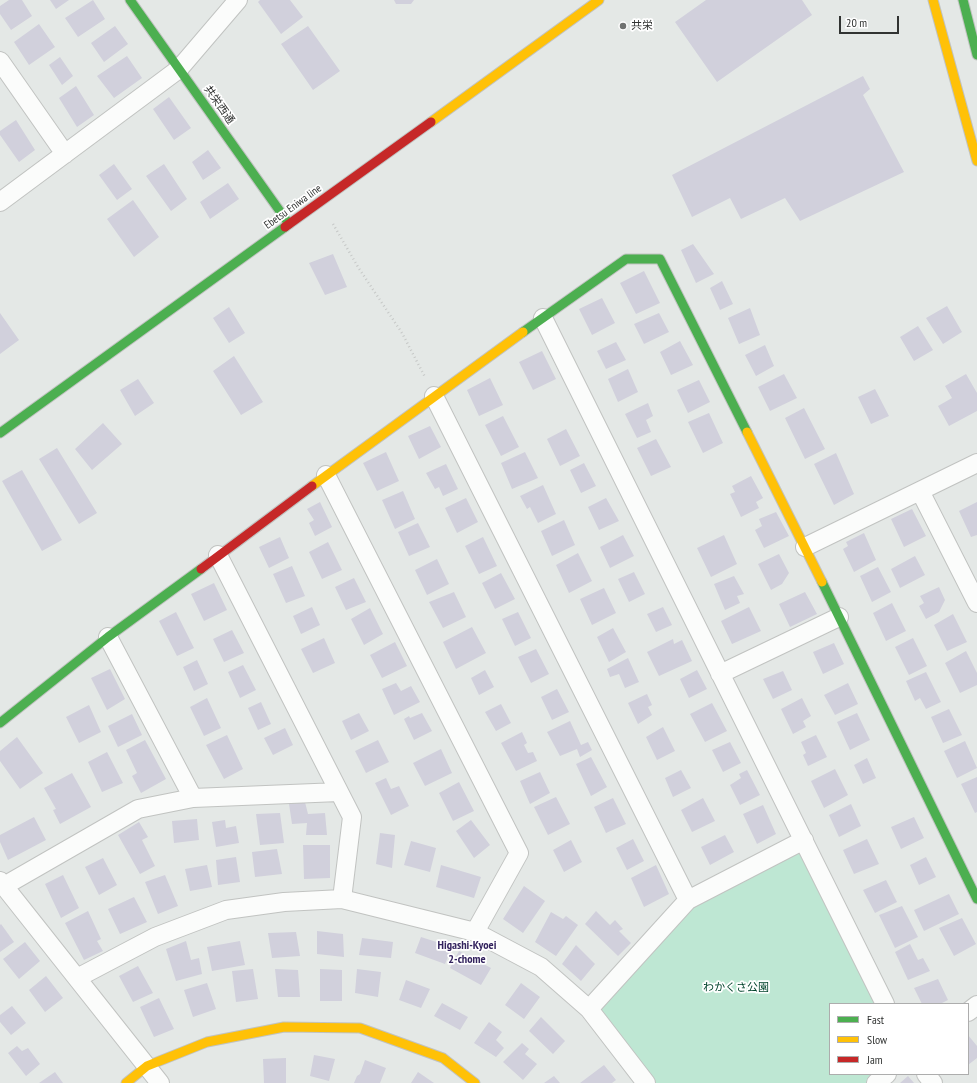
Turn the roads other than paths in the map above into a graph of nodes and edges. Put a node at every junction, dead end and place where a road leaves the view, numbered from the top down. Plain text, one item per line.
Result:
1 (130, 0) edge
2 (238, 0) edge
3 (933, 0) edge
4 (963, 0) edge
5 (593, 2) edge
6 (977, 56) edge
7 (0, 61) edge
8 (179, 69) junction
9 (65, 154) junction
10 (977, 161) edge
11 (0, 202) edge
12 (290, 224) junction
13 (543, 318) junction
14 (434, 396) junction
15 (0, 433) edge
16 (977, 463) edge
17 (326, 475) junction
18 (920, 491) junction
19 (805, 547) junction
20 (218, 555) junction
21 (977, 603) edge
22 (839, 617) junction
23 (108, 637) junction
24 (720, 674) junction
25 (0, 723) edge
26 (339, 792) junction
27 (192, 798) junction
28 (804, 840) junction
29 (2, 884) edge
30 (342, 899) junction
31 (977, 899) edge
32 (688, 900) junction
33 (475, 932) junction
34 (77, 978) junction
35 (885, 1003) edge
36 (977, 1005) edge
37 (589, 1009) junction
38 (969, 1011) edge
39 (147, 1066) junction
40 (887, 1075) edge
41 (927, 1075) edge
42 (644, 1082) edge
43 (126, 1083) edge
44 (160, 1083) edge
45 (475, 1083) edge
46 (876, 1083) edge
47 (933, 1083) edge

1 - 8 main road, 共栄西通
2 - 8 street
3 - 10 main road
4 - 6 main road
5 - 12 main road, Ebetsu Eniwa line
7 - 9 street
8 - 9 street
8 - 12 main road, 共栄西通
9 - 11 street
12 - 15 main road, Ebetsu Eniwa line
13 - 14 main road
13 - 19 main road
13 - 24 street
14 - 17 main road
14 - 32 street
16 - 18 street
17 - 20 main road
17 - 33 street
18 - 19 street
18 - 21 street
19 - 22 main road
20 - 23 main road
20 - 26 street
22 - 24 street
22 - 31 main road
23 - 25 main road
23 - 27 street
24 - 28 street
26 - 27 street
26 - 30 street
27 - 29 street
28 - 32 street
28 - 35 street
29 - 34 street
30 - 33 street
30 - 34 street
32 - 37 street
33 - 37 street
34 - 39 street
36 - 38 street
37 - 42 street
39 - 43 main road
39 - 44 street
39 - 45 main road
40 - 46 street
41 - 47 street

